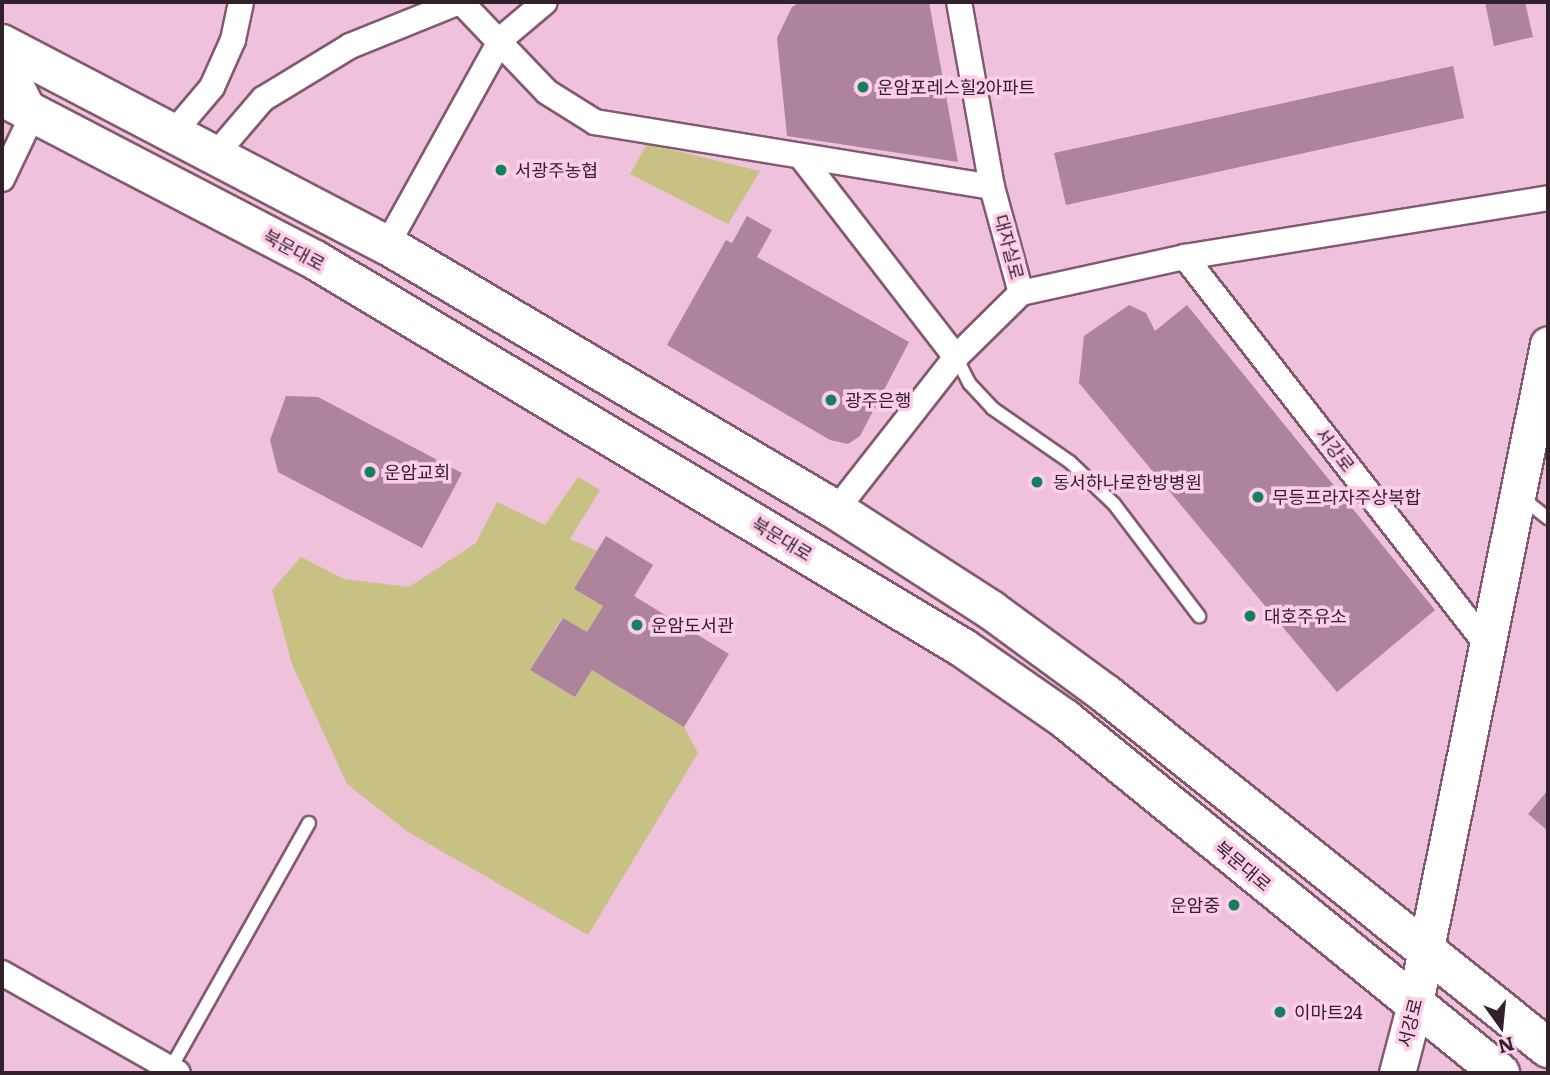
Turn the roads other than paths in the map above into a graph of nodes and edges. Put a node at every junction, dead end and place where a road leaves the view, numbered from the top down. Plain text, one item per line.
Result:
1 (241, 2) edge
2 (460, 2) edge
3 (545, 2) edge
4 (959, 2) edge
5 (501, 39) junction
6 (2, 44) edge
7 (2, 53) edge
8 (17, 106) edge
9 (174, 132) junction
10 (215, 155) junction
11 (802, 158) junction
12 (2, 179) edge
13 (992, 187) junction
14 (1548, 198) edge
15 (387, 245) junction
16 (1185, 257) junction
17 (1021, 293) junction
18 (1548, 344) edge
19 (956, 357) junction
20 (1516, 493) junction
21 (836, 510) junction
22 (1548, 518) edge
23 (1199, 616) dead end
24 (1486, 643) junction
25 (309, 823) dead end
26 (1425, 953) junction
27 (2, 973) edge
28 (1414, 1008) junction
29 (1548, 1048) edge
30 (172, 1072) edge
31 (1397, 1073) edge
32 (1500, 1073) edge

1 - 9 street
2 - 5 street
2 - 10 street
3 - 5 street
4 - 13 street, 대자실로
5 - 11 street
5 - 15 street
6 - 9 main road
7 - 8 street
8 - 12 street
8 - 28 main road, 북문대로
9 - 10 main road
10 - 15 main road
11 - 13 street
11 - 19 street
13 - 17 street, 대자실로
14 - 16 street
15 - 21 main road
16 - 17 street
16 - 24 street, 서강로
17 - 19 street, 대자실로
18 - 20 main road, 서강로
19 - 21 street, 대자실로
19 - 23 lane
20 - 22 lane
20 - 24 main road, 서강로
21 - 26 main road
24 - 26 main road, 서강로
25 - 30 lane
26 - 28 main road, 서강로
26 - 29 main road
27 - 30 street
28 - 31 main road, 서강로
28 - 32 main road, 북문대로

